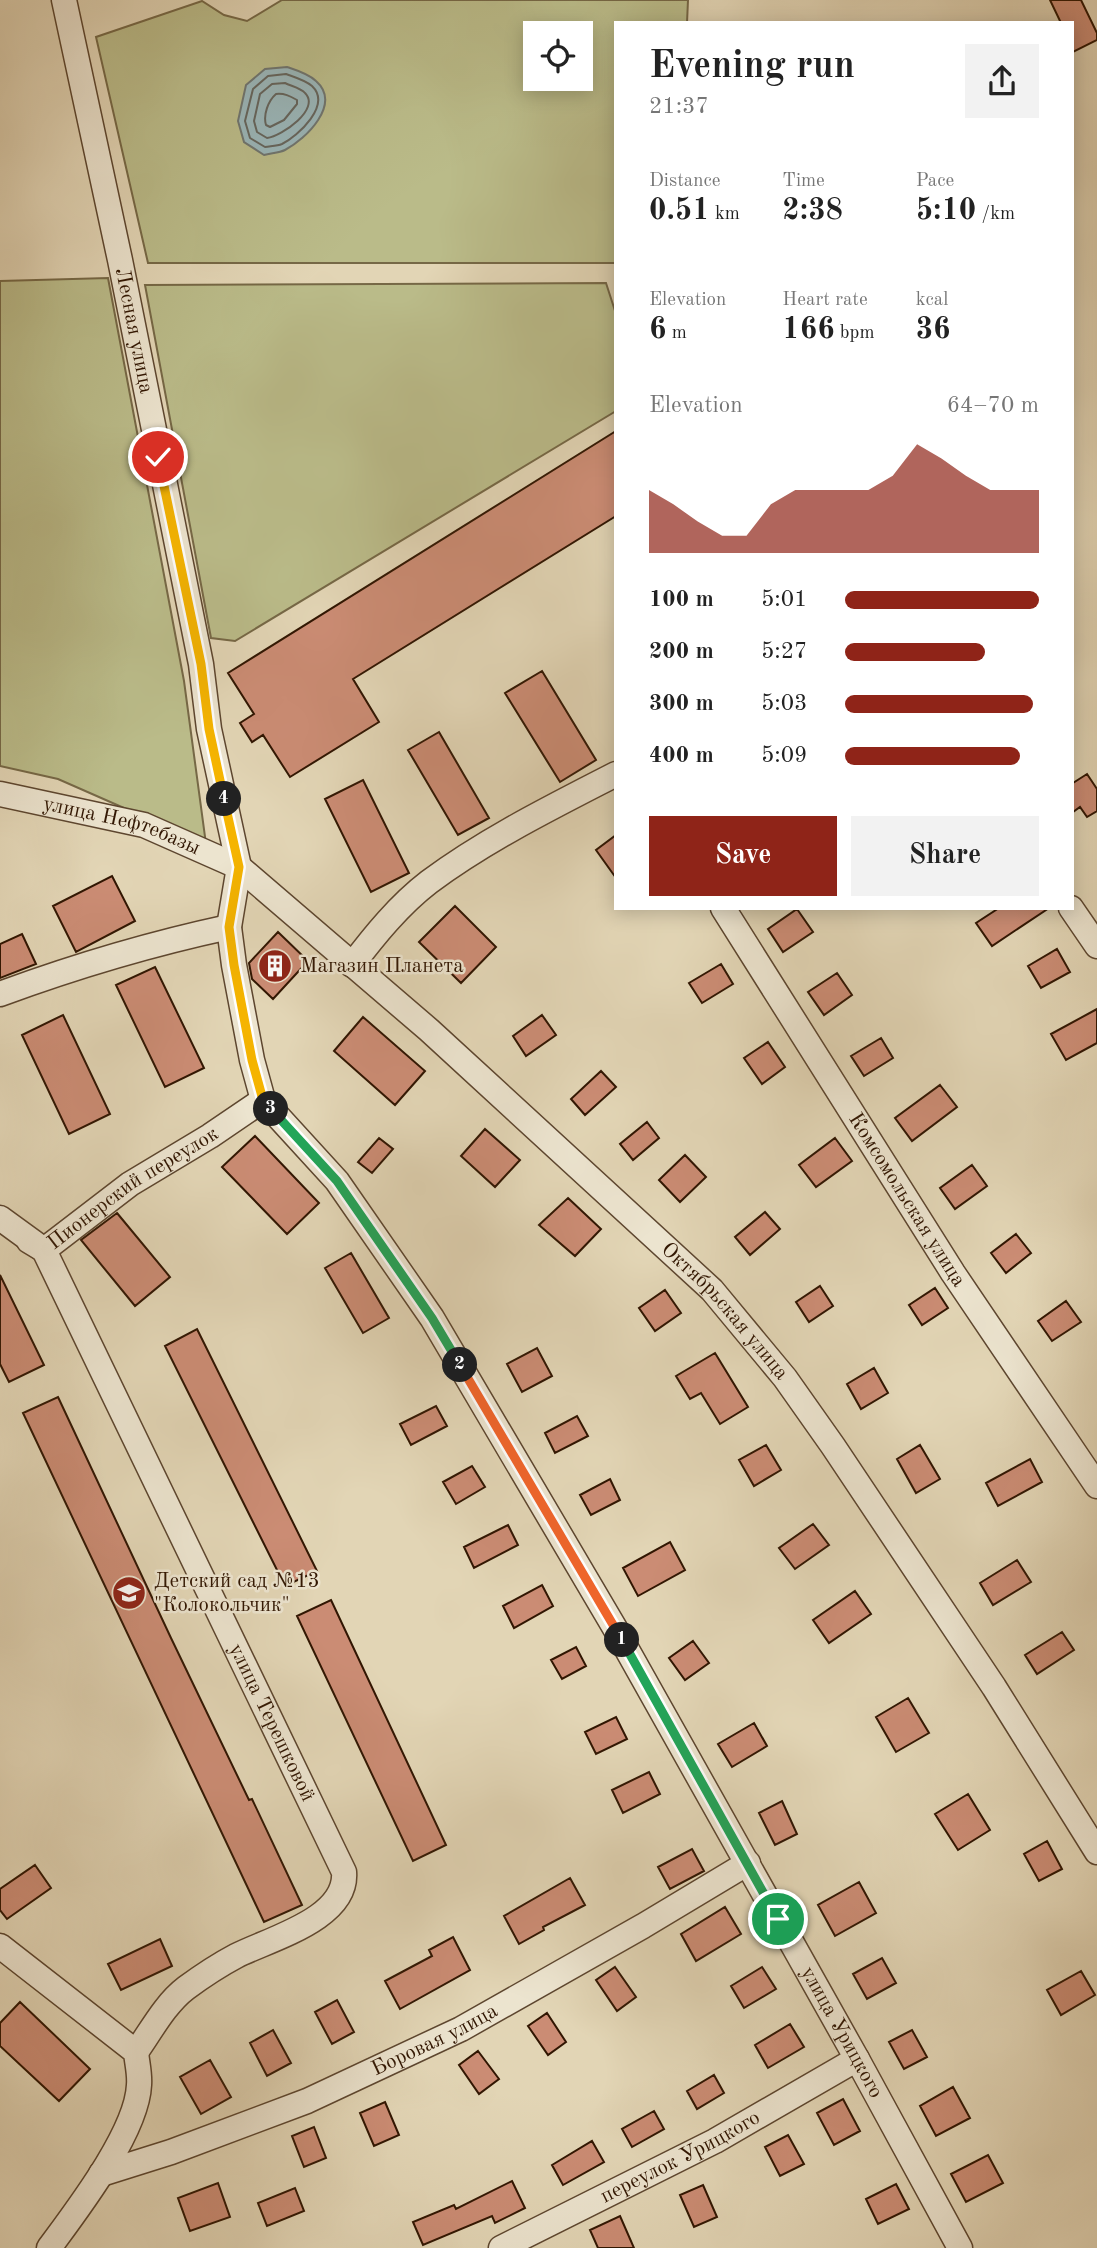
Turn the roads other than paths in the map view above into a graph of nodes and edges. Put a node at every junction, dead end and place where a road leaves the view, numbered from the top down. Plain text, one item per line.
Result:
1 (64, 0) edge
2 (614, 775) edge
3 (0, 794) edge
4 (239, 867) junction
5 (724, 910) edge
6 (1071, 910) edge
7 (229, 927) junction
8 (1097, 946) edge
9 (352, 965) junction
10 (0, 994) edge
11 (263, 1100) junction
12 (0, 1219) edge
13 (0, 1233) edge
14 (44, 1250) junction
15 (1097, 1486) edge
16 (1097, 1852) edge
17 (748, 1863) junction
18 (0, 1946) edge
19 (136, 2052) junction
20 (857, 2059) junction
21 (101, 2174) junction
22 (49, 2248) edge
23 (501, 2248) edge
24 (960, 2248) edge

1 - 4 street, Лесная улица
2 - 9 street
3 - 4 street, улица Нефтебазы
4 - 7 street, улица Урицкого
4 - 9 street, Октябрьская улица
5 - 15 street, Комсомольская улица
6 - 8 street
7 - 10 street
7 - 11 street, улица Урицкого
9 - 16 street, Октябрьская улица
11 - 14 street, Пионерский переулок
11 - 17 street, улица Урицкого
12 - 14 street, улица Терешковой
13 - 14 street, Пионерский переулок
14 - 19 street, улица Терешковой
17 - 20 street, улица Урицкого
17 - 21 street, Боровая улица
18 - 19 street
19 - 21 street
20 - 23 street, переулок Урицкого
20 - 24 street, улица Урицкого
21 - 22 street

